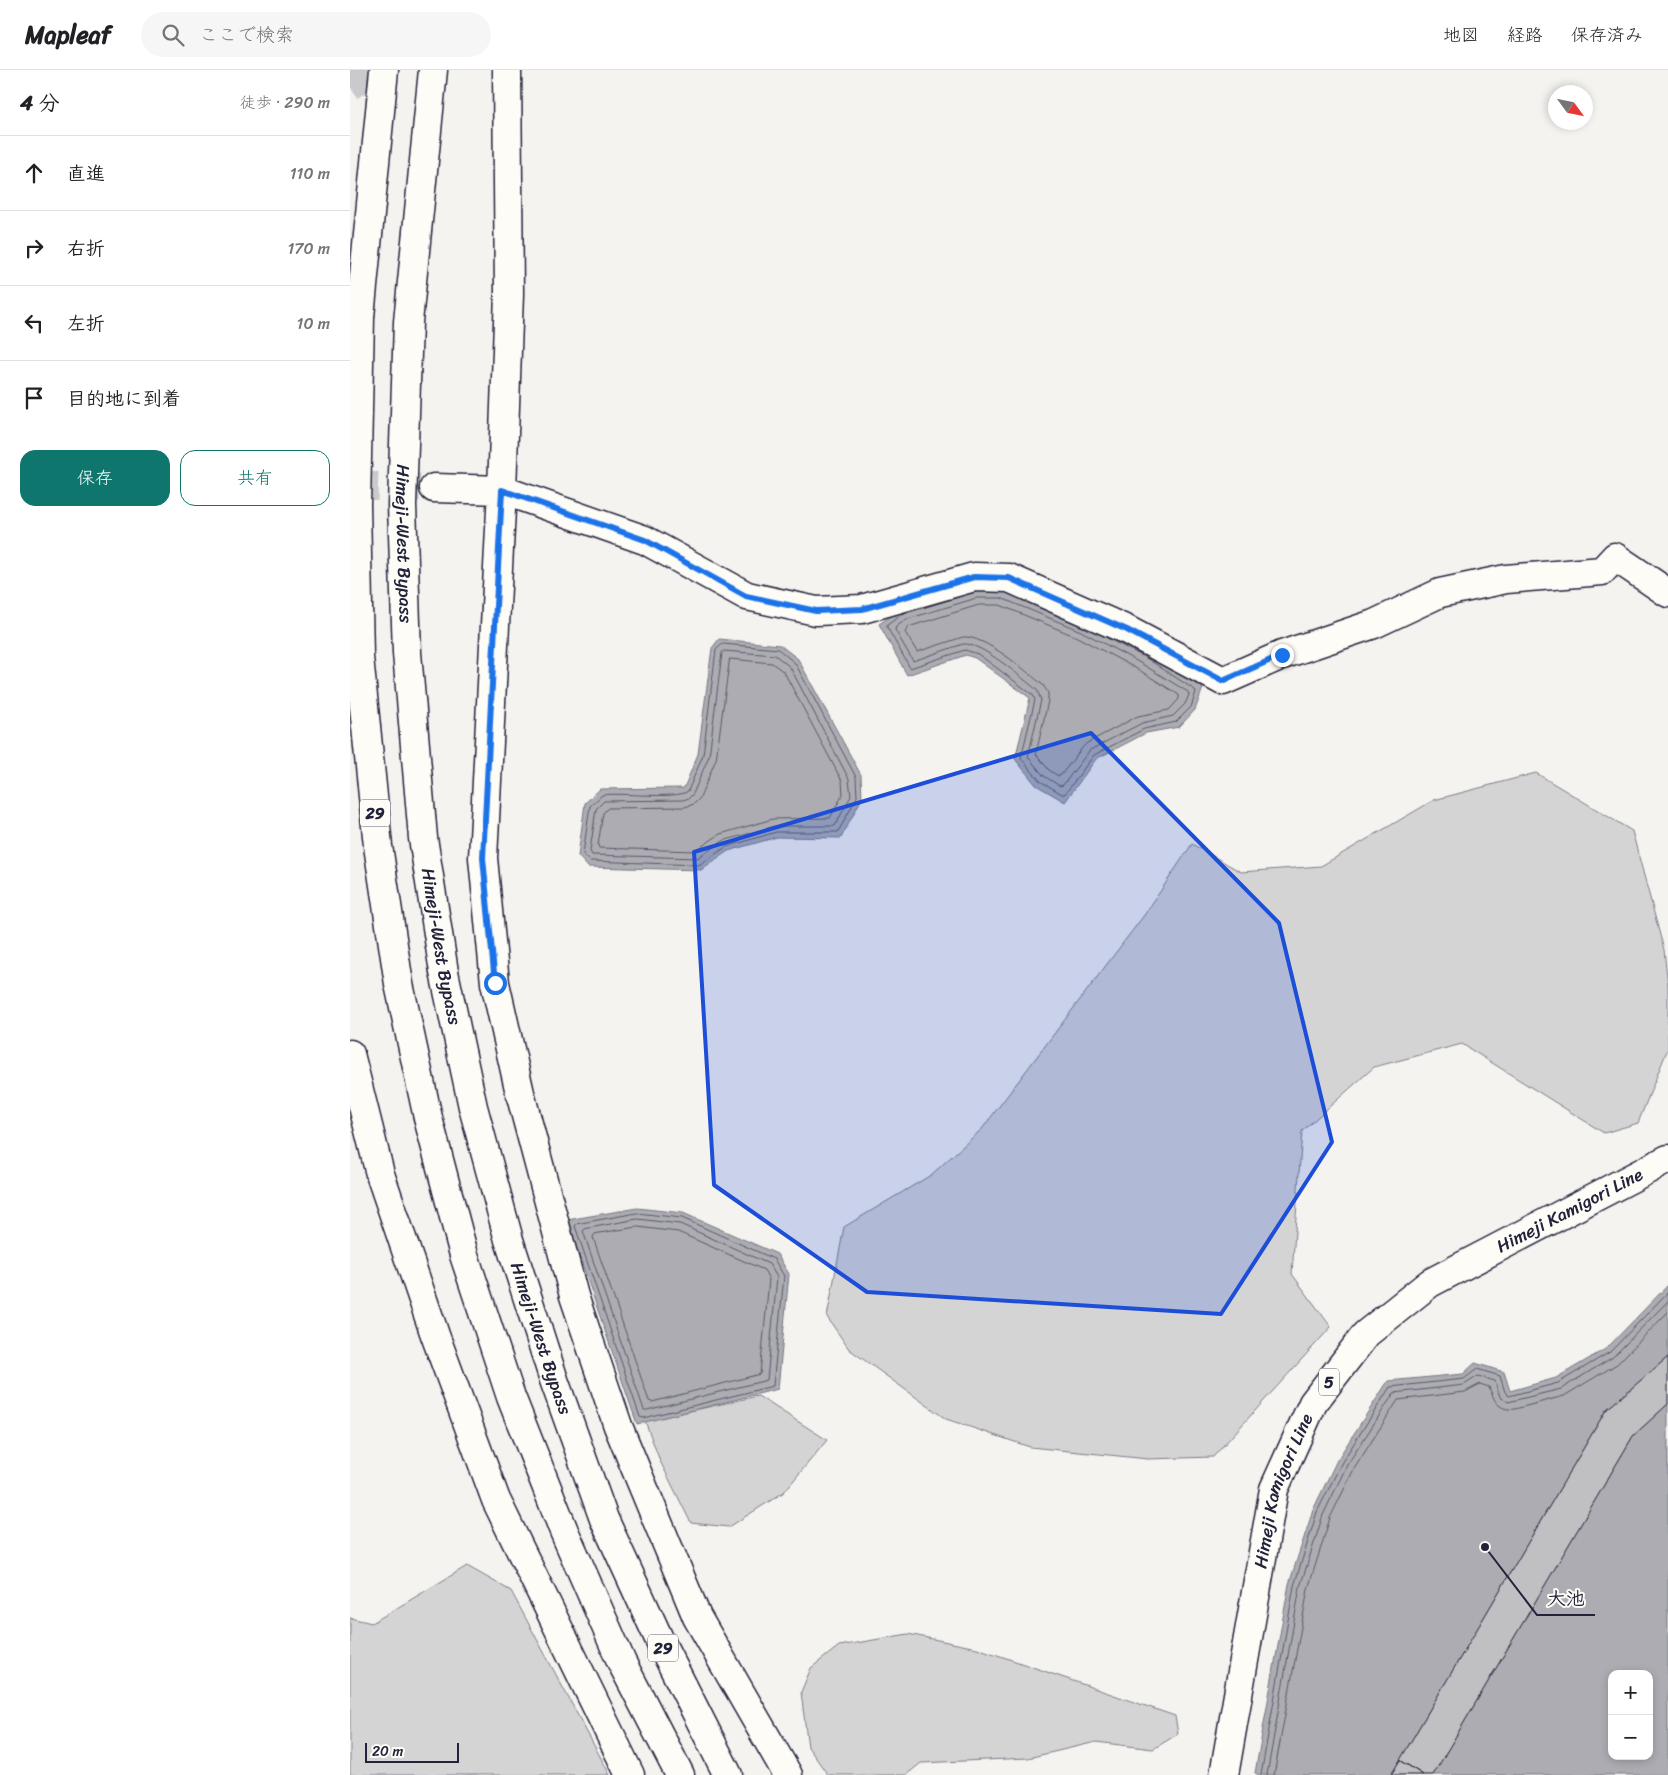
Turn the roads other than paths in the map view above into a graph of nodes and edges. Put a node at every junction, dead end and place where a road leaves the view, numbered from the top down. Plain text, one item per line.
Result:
1 (384, 70) edge
2 (433, 70) edge
3 (507, 70) edge
4 (434, 488) tunnel mouth
5 (502, 490) junction
6 (1668, 593) edge
7 (350, 1054) edge
8 (1668, 1159) edge
9 (630, 1775) edge
10 (680, 1775) edge
11 (728, 1775) edge
12 (788, 1775) edge
13 (1224, 1775) edge

1 - 10 main road, 29
2 - 11 main road, Himeji-West Bypass / 29
3 - 5 main road
4 - 5 main road
5 - 6 main road
5 - 12 main road
7 - 9 main road
8 - 13 main road, Himeji Kamigori Line / 5

